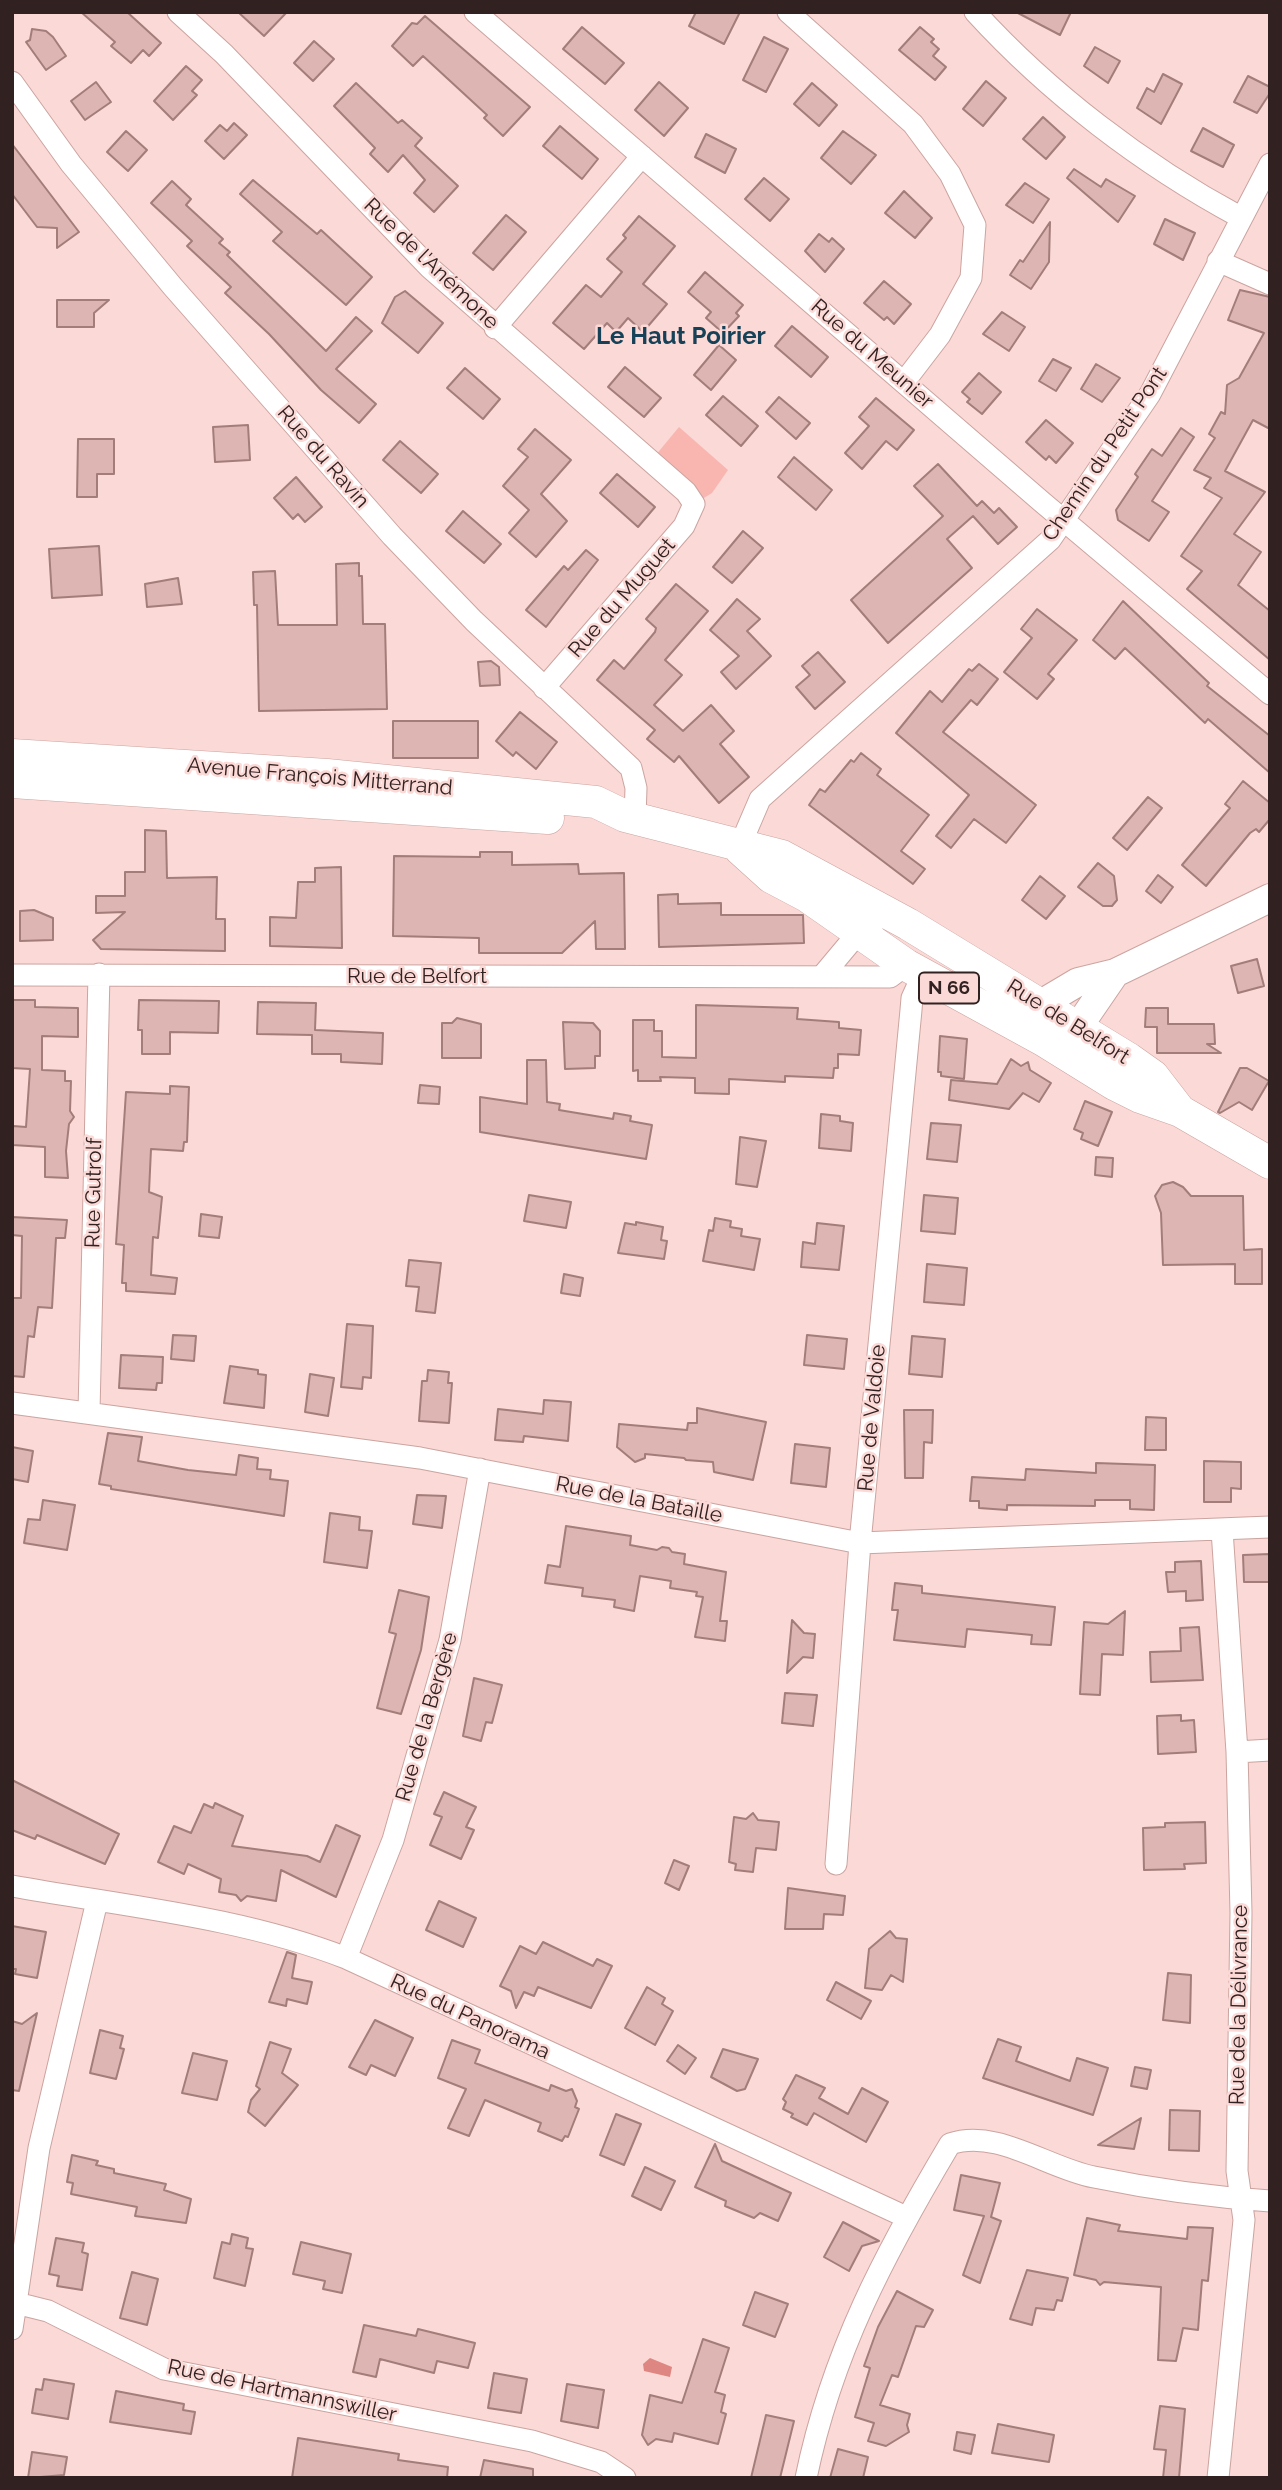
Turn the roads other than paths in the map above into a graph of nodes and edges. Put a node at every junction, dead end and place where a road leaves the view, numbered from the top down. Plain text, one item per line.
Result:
1 (178, 12) edge
2 (475, 12) edge
3 (788, 12) edge
4 (975, 12) edge
5 (12, 82) edge
6 (642, 156) junction
7 (1270, 164) edge
8 (1240, 217) junction
9 (1218, 261) junction
10 (1270, 284) edge
11 (495, 328) junction
12 (904, 382) junction
13 (694, 505) joint
14 (1065, 520) junction
15 (544, 688) junction
16 (1270, 694) edge
17 (12, 755) edge
18 (12, 782) edge
19 (630, 817) junction
20 (739, 848) junction
21 (1270, 898) edge
22 (908, 924) junction
23 (859, 932) junction
24 (915, 970) junction
25 (1115, 972) junction
26 (99, 974) junction
27 (12, 975) edge
28 (823, 975) junction
29 (1041, 1004) junction
30 (1078, 1027) junction
31 (1043, 1040) junction
32 (1180, 1111) junction
33 (1270, 1163) edge
34 (12, 1404) edge
35 (89, 1412) junction
36 (480, 1469) junction
37 (1270, 1527) edge
38 (1223, 1530) junction
39 (860, 1543) junction
40 (1270, 1750) edge
41 (1237, 1752) junction
42 (836, 1864) dead end
43 (12, 1886) edge
44 (97, 1901) junction
45 (346, 1958) junction
46 (1242, 2199) junction
47 (1270, 2201) edge
48 (906, 2217) junction
49 (16, 2303) junction
50 (12, 2329) edge
51 (625, 2478) edge
52 (806, 2478) edge
53 (1217, 2478) edge

1 - 11 street, Rue de l'Anémone
2 - 6 street, Rue du Meunier
3 - 12 street
4 - 8 street
5 - 15 street, Rue du Ravin
6 - 11 street
6 - 12 street, Rue du Meunier
7 - 8 street, Chemin du Petit Pont
8 - 9 street, Chemin du Petit Pont
9 - 10 street
9 - 14 street, Chemin du Petit Pont
11 - 13 street, Rue de l'Anémone
12 - 14 street, Rue du Meunier
13 - 15 street, Rue du Muguet
14 - 16 street, Rue du Meunier
14 - 20 street, Chemin du Petit Pont
15 - 19 street, Rue du Ravin
17 - 19 main road, Avenue François Mitterrand
18 - 19 main road, Avenue François Mitterrand
19 - 20 main road, Avenue François Mitterrand
20 - 22 main road, Avenue François Mitterrand
20 - 23 main road, Avenue François Mitterrand
21 - 25 main road
22 - 23 street
22 - 29 main road, Rue de Belfort / N 66
23 - 24 main road, Rue de Belfort / N 66
23 - 28 street
24 - 28 street, Rue de Belfort
24 - 31 main road, Rue de Belfort / N 66
24 - 39 street, Rue de Valdoie
25 - 29 main road
25 - 30 main road
26 - 27 street, Rue de Belfort
26 - 28 street, Rue de Belfort
26 - 35 street, Rue Gutrolf
29 - 30 main road, Rue de Belfort / N 66
29 - 31 main road
30 - 31 main road
30 - 32 main road, Rue de Belfort / N 66
31 - 32 main road, Rue de Belfort / N 66
32 - 33 main road, Rue de Belfort / N 66
34 - 35 street, Rue de la Bataille
35 - 36 street, Rue de la Bataille
36 - 39 street, Rue de la Bataille
36 - 45 street, Rue de la Bergère
37 - 38 street, Rue de la Bataille
38 - 39 street, Rue de la Bataille
38 - 41 street, Rue de la Délivrance
39 - 42 street, Rue de Valdoie
40 - 41 street
41 - 46 street, Rue de la Délivrance
43 - 44 street, Rue du Panorama
44 - 45 street, Rue du Panorama
44 - 49 street
45 - 48 street, Rue du Panorama
46 - 47 street
46 - 48 street
46 - 53 street, Rue de la Délivrance
48 - 52 street
49 - 50 street
49 - 51 street, Rue de Hartmannswiller

